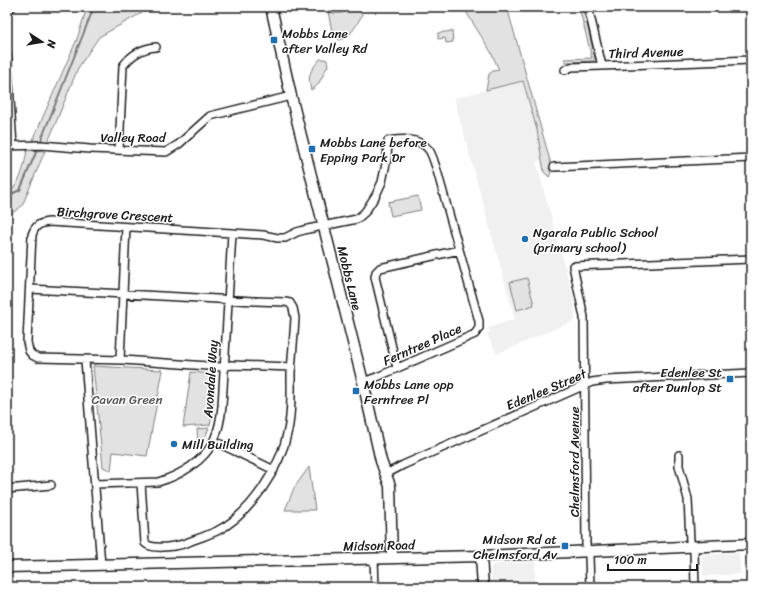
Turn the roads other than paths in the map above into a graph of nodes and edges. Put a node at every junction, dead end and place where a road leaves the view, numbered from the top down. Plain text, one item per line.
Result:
1 (12, 7) edge
2 (270, 7) edge
3 (588, 7) edge
4 (7, 9) edge
5 (156, 47) dead end
6 (7, 53) edge
7 (751, 60) edge
8 (602, 66) junction
9 (565, 70) dead end
10 (291, 96) junction
11 (10, 146) edge
12 (119, 150) junction
13 (751, 158) edge
14 (554, 167) dead end
15 (324, 226) junction
16 (126, 227) junction
17 (232, 233) junction
18 (459, 250) junction
19 (751, 259) edge
20 (30, 289) junction
21 (123, 294) junction
22 (228, 300) junction
23 (85, 360) junction
24 (120, 360) junction
25 (224, 366) junction
26 (292, 367) junction
27 (397, 368) junction
28 (751, 373) edge
29 (363, 382) junction
30 (586, 385) junction
31 (214, 441) junction
32 (679, 455) dead end
33 (274, 470) junction
34 (386, 474) junction
35 (141, 483) junction
36 (95, 484) junction
37 (52, 485) dead end
38 (7, 489) edge
39 (751, 544) edge
40 (692, 546) junction
41 (588, 551) junction
42 (482, 556) junction
43 (374, 558) junction
44 (392, 558) junction
45 (101, 565) junction
46 (7, 567) edge
47 (375, 587) edge
48 (483, 587) edge
49 (590, 587) edge
50 (695, 587) edge

1 - 4 street
2 - 10 street, Mobbs Lane
3 - 8 street, Third Avenue
5 - 12 street
6 - 11 street
7 - 8 street, Third Avenue
8 - 9 street
10 - 12 street, Valley Road
10 - 15 street, Mobbs Lane
11 - 12 street, Valley Road
13 - 14 street
15 - 17 street, Birchgrove Crescent
15 - 18 street, Ferntree Place
15 - 29 street, Mobbs Lane
16 - 17 street, Birchgrove Crescent
16 - 20 street, Birchgrove Crescent
16 - 21 street
17 - 22 street, Avondale Way
18 - 27 street, Ferntree Place
18 - 27 street
19 - 30 street, Chelmsford Avenue
20 - 21 street
20 - 23 street, Birchgrove Crescent
21 - 22 street
21 - 24 street
22 - 25 street, Avondale Way
22 - 26 street
23 - 24 street, Birchgrove Crescent
23 - 36 street
24 - 25 street, Birchgrove Crescent
25 - 26 street, Birchgrove Crescent
25 - 31 street, Avondale Way
26 - 33 street
27 - 29 street, Ferntree Place
28 - 30 street, Edenlee Street
29 - 34 street, Mobbs Lane
30 - 34 street, Edenlee Street
30 - 41 street, Chelmsford Avenue
31 - 33 street
31 - 35 street, Avondale Way
32 - 40 street
33 - 35 street
34 - 44 street, Mobbs Lane
35 - 36 street, Avondale Way
36 - 45 street
37 - 38 street
39 - 40 street, Midson Road
40 - 41 street, Midson Road
40 - 50 street
41 - 42 street, Midson Road
41 - 49 street, Chelmsford Avenue
42 - 44 street, Midson Road
42 - 48 street
43 - 44 street, Midson Road
43 - 45 street, Midson Road
43 - 47 street
45 - 46 street, Midson Road

